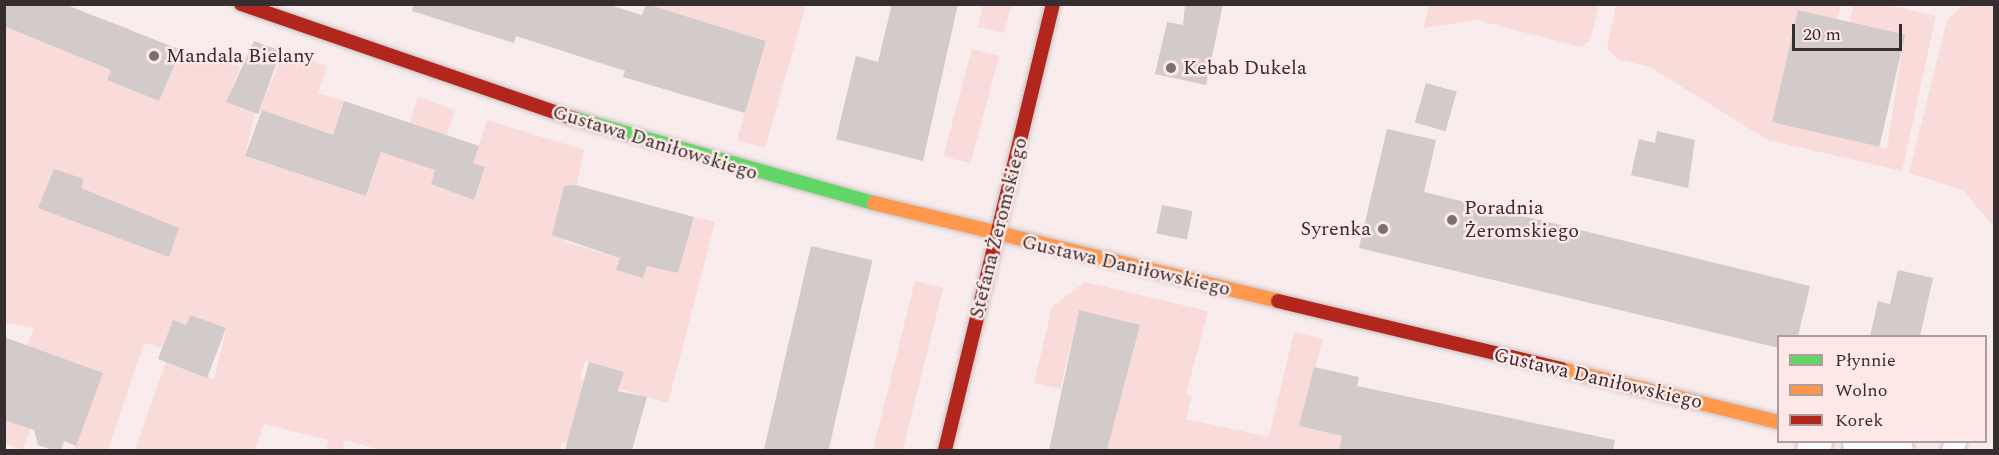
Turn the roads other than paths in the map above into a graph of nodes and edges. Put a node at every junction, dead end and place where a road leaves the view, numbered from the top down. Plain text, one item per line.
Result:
1 (241, 4) edge
2 (1053, 4) edge
3 (998, 235) junction
4 (1777, 422) edge
5 (1867, 443) edge
6 (945, 450) edge
7 (1896, 450) edge

1 - 3 street, Gustawa Daniłowskiego
2 - 3 street, Stefana Żeromskiego
3 - 4 street, Gustawa Daniłowskiego
3 - 6 street, Stefana Żeromskiego
5 - 7 street

